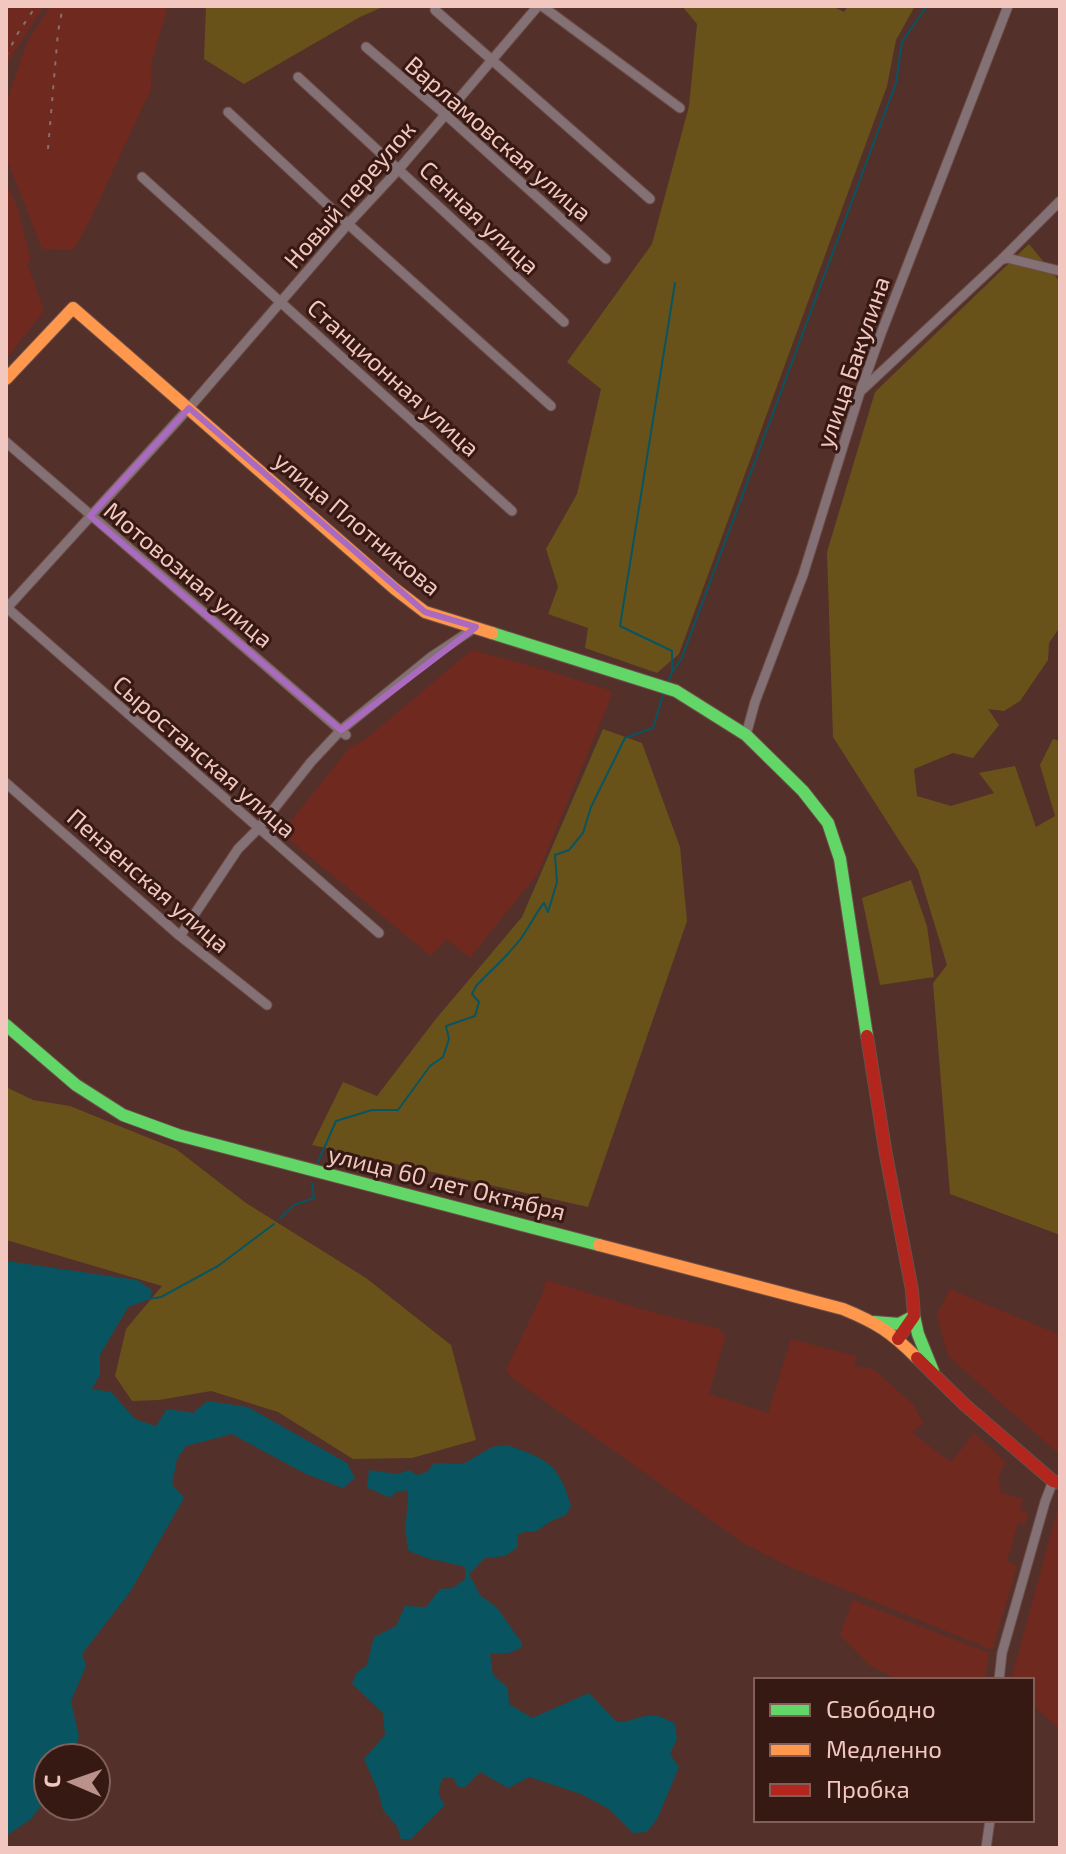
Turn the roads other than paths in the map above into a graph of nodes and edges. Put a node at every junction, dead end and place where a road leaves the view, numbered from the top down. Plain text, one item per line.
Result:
1 (540, 6) edge
2 (1008, 6) edge
3 (435, 10) dead end
4 (366, 47) dead end
5 (493, 61) junction
6 (298, 77) dead end
7 (680, 108) dead end
8 (228, 112) dead end
9 (446, 115) junction
10 (399, 169) junction
11 (142, 177) dead end
12 (650, 199) dead end
13 (1060, 201) edge
14 (348, 224) junction
15 (606, 259) dead end
16 (1001, 260) junction
17 (1060, 271) edge
18 (282, 302) junction
19 (564, 322) dead end
20 (6, 379) edge
21 (860, 392) junction
22 (551, 406) dead end
23 (189, 408) junction
24 (6, 442) edge
25 (512, 511) dead end
26 (90, 516) junction
27 (6, 608) edge
28 (476, 627) junction
29 (344, 732) junction
30 (746, 735) junction
31 (6, 783) edge
32 (258, 829) junction
33 (379, 933) dead end
34 (180, 936) junction
35 (267, 1005) dead end
36 (6, 1025) edge
37 (914, 1316) junction
38 (874, 1322) junction
39 (898, 1339) junction
40 (936, 1377) junction
41 (1056, 1482) edge
42 (999, 1678) edge
43 (990, 1822) edge
44 (986, 1848) edge

1 - 5 street, Новый переулок
1 - 7 street
2 - 21 street, улица Бакулина
3 - 5 street
4 - 9 street, Варламовская улица
5 - 9 street, Новый переулок
5 - 12 street
6 - 10 street, Сенная улица
8 - 14 street
9 - 10 street, Новый переулок
9 - 15 street, Варламовская улица
10 - 14 street, Новый переулок
10 - 19 street, Сенная улица
11 - 18 street, Станционная улица
13 - 16 street
14 - 18 street, Новый переулок
14 - 22 street
16 - 17 street
16 - 21 street
18 - 23 street, Новый переулок
18 - 25 street, Станционная улица
20 - 23 street, улица Плотникова
21 - 30 street, улица Бакулина
23 - 26 street, Новый переулок
23 - 28 street, улица Плотникова
24 - 26 street, Мотовозная улица
26 - 27 street, Новый переулок
26 - 29 street, Мотовозная улица
27 - 32 street, Сыростанская улица
28 - 29 street
28 - 30 street, улица Плотникова
29 - 32 street
30 - 37 street
31 - 34 street, Пензенская улица
32 - 33 street, Сыростанская улица
32 - 34 street
34 - 35 street, Пензенская улица
36 - 38 street, улица 60 лет Октября
37 - 38 street
37 - 39 street
37 - 40 street
38 - 39 street, улица 60 лет Октября
39 - 40 street, улица 60 лет Октября
40 - 41 street, улица 60 лет Октября
41 - 42 street
43 - 44 street

